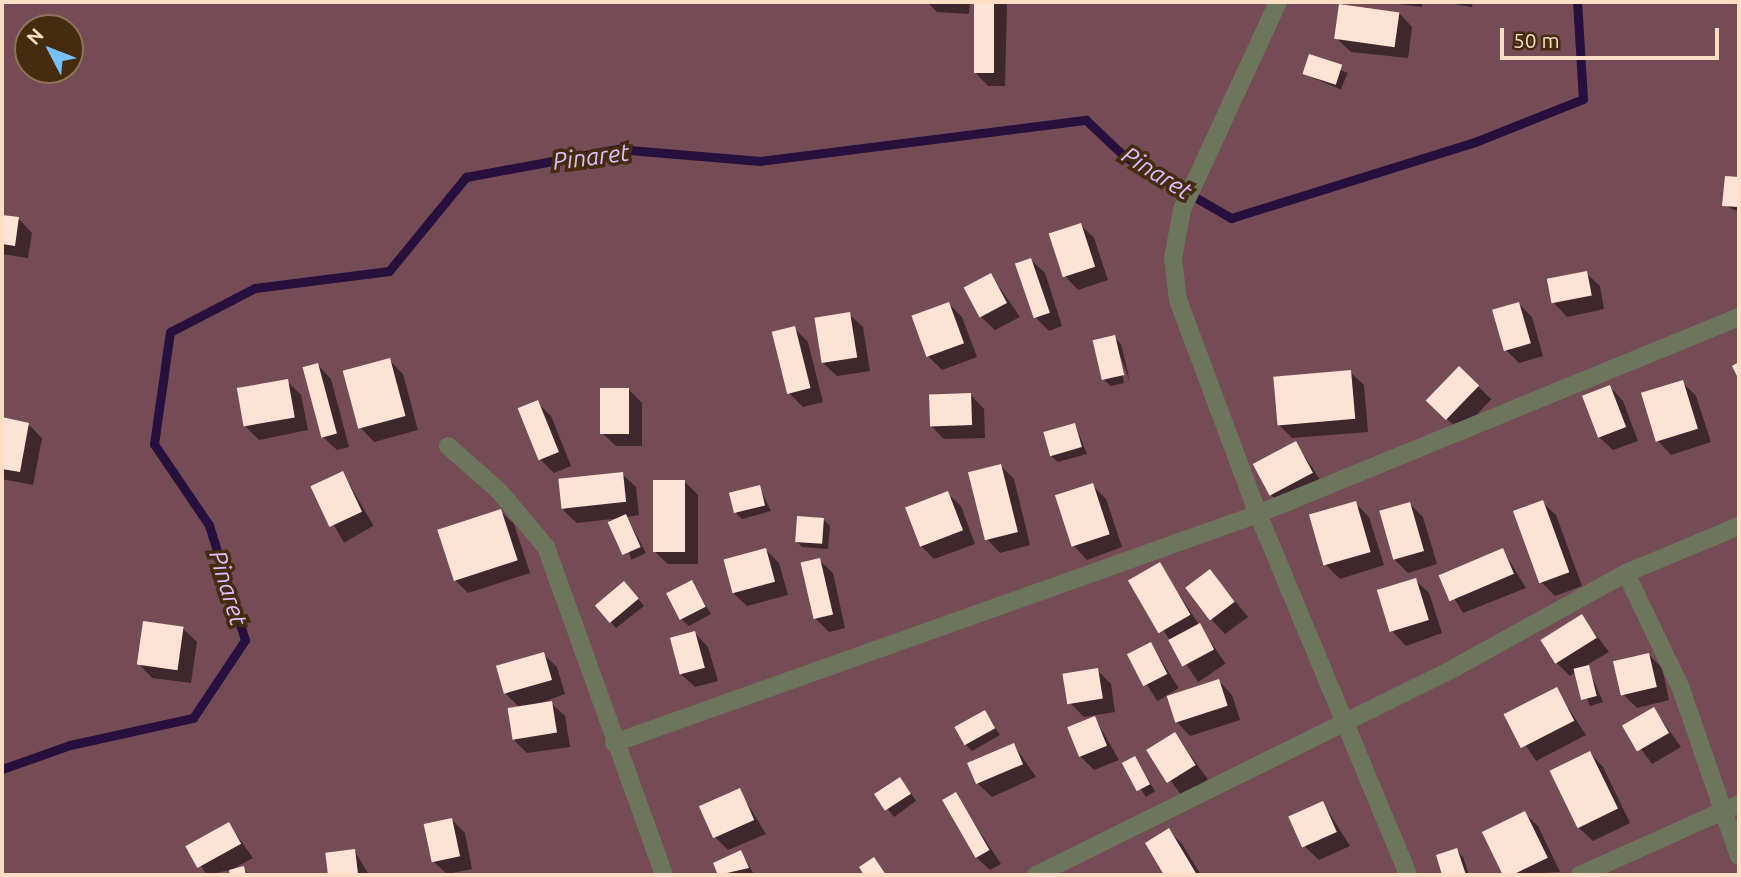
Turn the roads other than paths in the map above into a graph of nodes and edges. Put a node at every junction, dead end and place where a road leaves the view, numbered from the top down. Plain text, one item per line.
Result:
1 (1278, 2) edge
2 (1739, 317) edge
3 (448, 446) dead end
4 (1258, 514) junction
5 (1739, 526) edge
6 (1626, 573) junction
7 (1344, 721) junction
8 (614, 743) junction
9 (1739, 804) edge
10 (1720, 814) junction
11 (1739, 856) edge
12 (664, 875) edge
13 (1036, 875) edge
14 (1408, 875) edge
15 (1580, 875) edge

1 - 4 street
2 - 4 street
3 - 8 street
4 - 7 street
4 - 8 street
5 - 6 street
6 - 7 street
6 - 10 street
7 - 13 street
7 - 14 street
8 - 12 street
9 - 10 street
10 - 11 street
10 - 15 street

